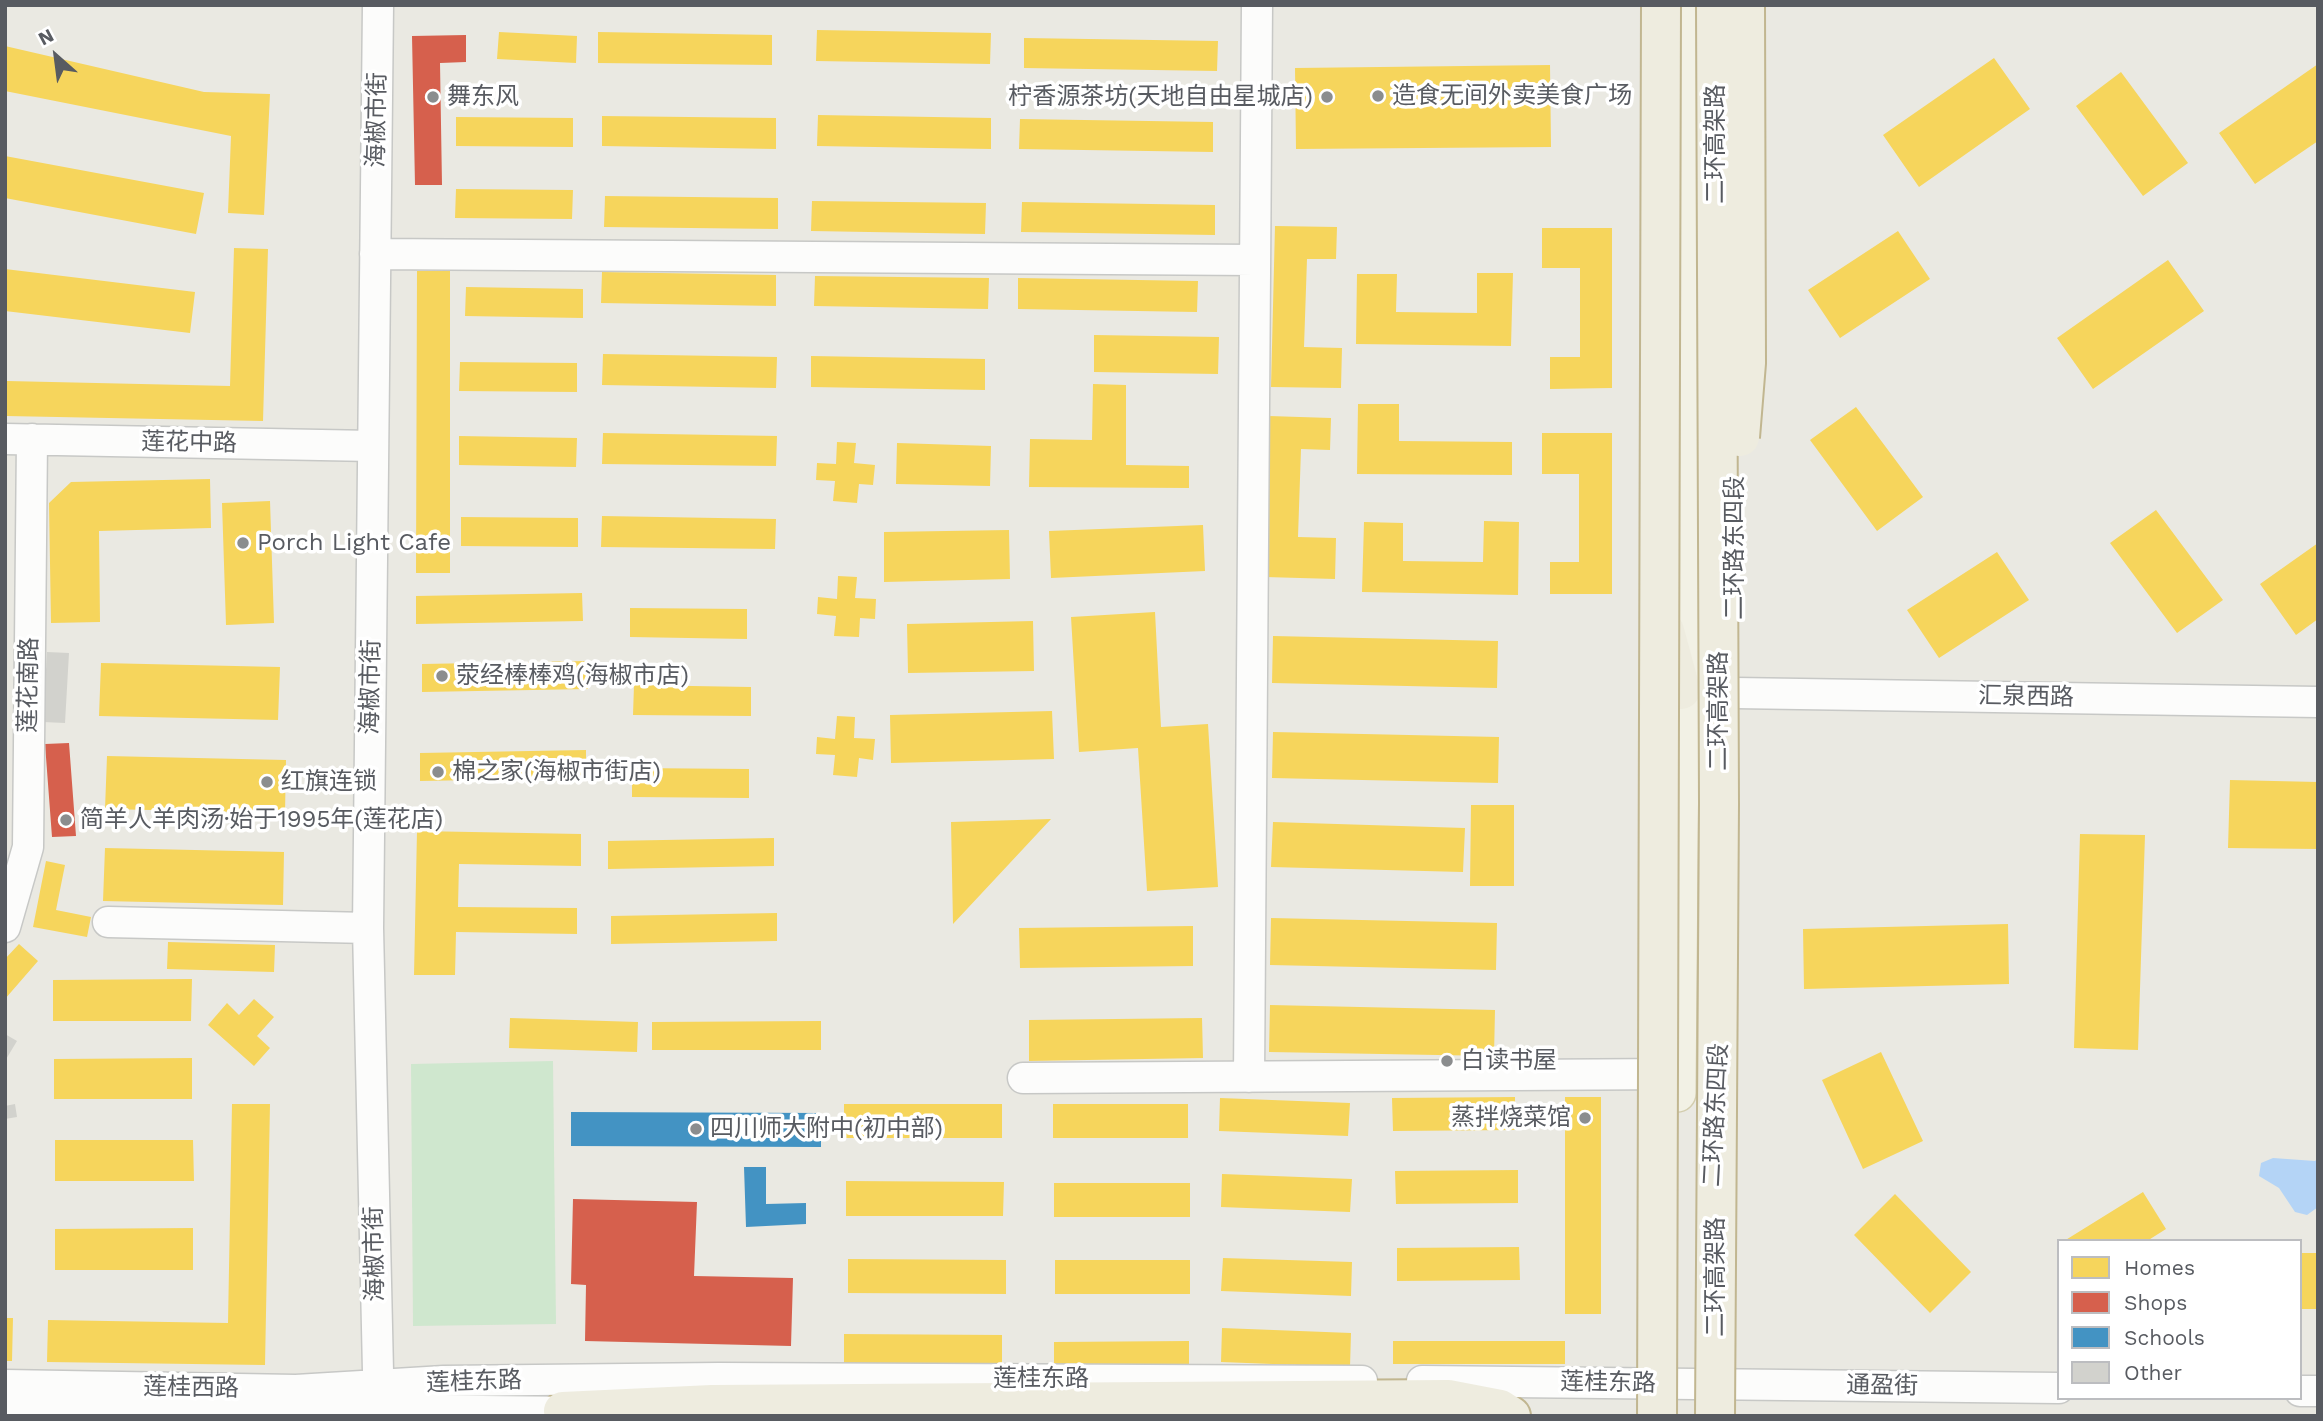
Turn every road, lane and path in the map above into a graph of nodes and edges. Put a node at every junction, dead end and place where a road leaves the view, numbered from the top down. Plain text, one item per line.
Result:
1 (378, 5) edge
2 (1257, 5) edge
3 (1642, 5) edge
4 (1661, 5) edge
5 (1680, 5) edge
6 (1716, 5) edge
7 (1733, 5) edge
8 (1745, 5) edge
9 (375, 254) junction
10 (1255, 260) junction
11 (19, 439) edge
12 (373, 446) junction
13 (1727, 689) junction
14 (1681, 690) junction
15 (2318, 702) edge
16 (108, 922) dead end
17 (5, 928) edge
18 (368, 928) junction
19 (1677, 1074) junction
20 (1249, 1077) junction
21 (1023, 1078) dead end
22 (5, 1385) edge
23 (2057, 1388) edge
24 (378, 1404) edge
25 (1687, 1405) edge
26 (5, 1411) edge
27 (563, 1411) junction
28 (225, 1415) edge
29 (629, 1416) edge
30 (1511, 1416) edge

1 - 9 street, 海椒市街
2 - 10 street
3 - 14 highway
4 - 25 highway, bridge
5 - 14 main road, 二环路东四段
6 - 13 highway, 二环高架路, bridge
7 - 13 main road, 二环路东四段
8 - 13 highway, bridge
9 - 10 street
9 - 12 street, 海椒市街
10 - 20 street
11 - 12 street, 莲花中路
11 - 17 street, 莲花南路
12 - 18 street, 海椒市街
13 - 15 street, 汇泉西路
13 - 25 highway, 二环高架路, bridge
14 - 19 main road, 二环路东四段
16 - 18 street
18 - 24 street, 海椒市街
19 - 20 street
19 - 25 main road, 二环路东四段
20 - 21 street
22 - 24 street, 莲桂西路
23 - 25 street, 通盈街
24 - 25 street, 莲桂东路
24 - 27 street, 莲桂东路
24 - 28 street, 莲桂西路
26 - 28 street, 莲桂西路
27 - 29 street, 莲桂东路
27 - 30 highway

